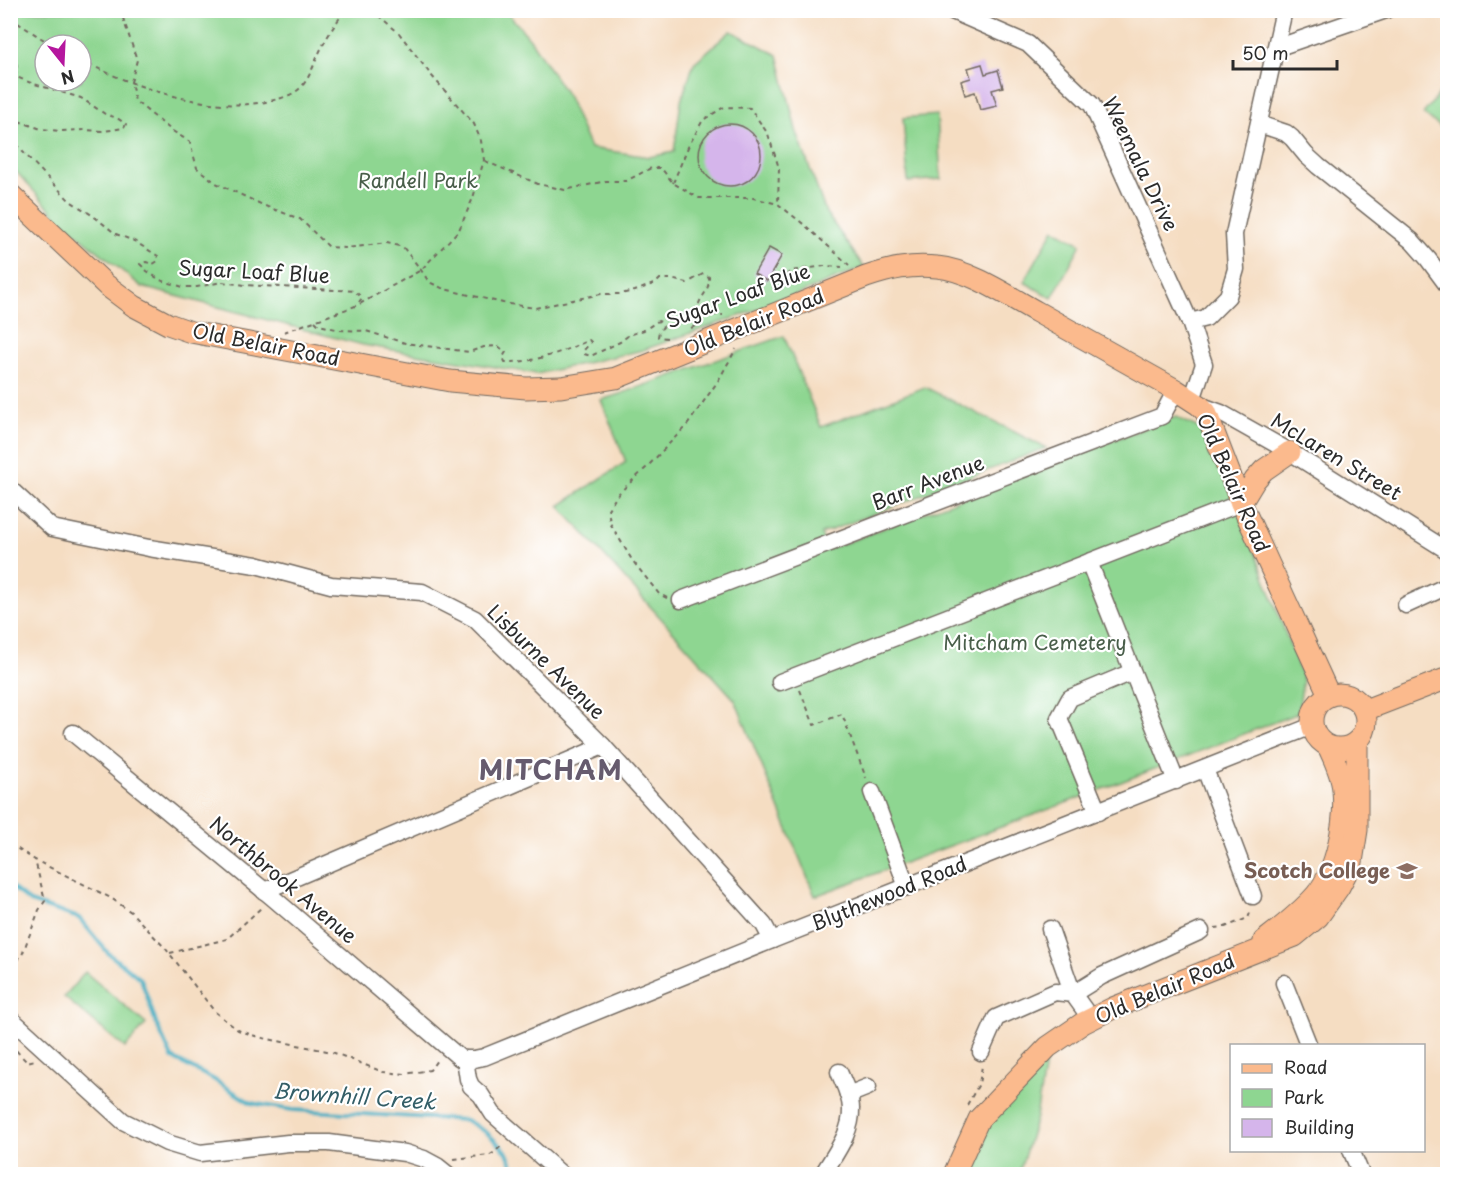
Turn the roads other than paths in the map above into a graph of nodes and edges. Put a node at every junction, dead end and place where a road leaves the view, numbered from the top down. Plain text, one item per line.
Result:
1 (950, 10) edge
2 (1284, 10) edge
3 (1386, 10) edge
4 (1276, 48) junction
5 (1259, 124) junction
6 (10, 194) edge
7 (1448, 286) edge
8 (1190, 322) junction
9 (1189, 398) junction
10 (1290, 452) junction
11 (10, 489) edge
12 (1241, 503) junction
13 (1448, 551) edge
14 (1089, 562) junction
15 (1448, 584) edge
16 (681, 600) road end
17 (1406, 605) dead end
18 (1132, 672) junction
19 (1448, 678) edge
20 (787, 679) road end
21 (1329, 695) junction
22 (1365, 710) junction
23 (1312, 726) junction
24 (73, 733) dead end
25 (1357, 742) junction
26 (603, 746) junction
27 (1328, 746) junction
28 (1206, 769) junction
29 (1176, 781) junction
30 (872, 792) road end
31 (1098, 812) junction
32 (907, 887) junction
33 (268, 894) junction
34 (1253, 896) road end
35 (1050, 929) dead end
36 (1201, 931) road end
37 (772, 940) junction
38 (1245, 955) junction
39 (1284, 983) dead end
40 (1073, 994) junction
41 (10, 1018) edge
42 (1091, 1020) junction
43 (1308, 1044) edge
44 (981, 1052) dead end
45 (465, 1059) junction
46 (839, 1072) dead end
47 (868, 1087) dead end
48 (1003, 1094) junction
49 (848, 1095) junction
50 (1353, 1152) edge
51 (443, 1172) edge
52 (561, 1174) edge
53 (823, 1174) edge
54 (954, 1174) edge
55 (966, 1174) edge
56 (1361, 1174) edge

1 - 8 street, Weemala Drive
2 - 4 street
3 - 4 street
4 - 5 street
5 - 7 street
5 - 8 street
6 - 9 main road, Old Belair Road
8 - 9 street, Weemala Drive
9 - 10 street, McLaren Street
9 - 12 main road, Old Belair Road
9 - 16 street, Barr Avenue
10 - 12 main road
10 - 13 street, McLaren Street
11 - 26 street, Lisburne Avenue
12 - 14 street
12 - 21 main road, Old Belair Road
14 - 18 street
14 - 20 street
15 - 17 street
18 - 29 street
18 - 31 street
19 - 22 main road
21 - 22 main road
21 - 23 main road
22 - 25 main road
23 - 27 main road
23 - 28 street, Blythewood Road
24 - 33 street, Northbrook Avenue
25 - 27 main road
25 - 38 main road, Old Belair Road
26 - 33 street
26 - 37 street, Lisburne Avenue
27 - 38 main road, Old Belair Road
28 - 29 street, Blythewood Road
28 - 34 street
29 - 31 street, Blythewood Road
30 - 32 street
31 - 32 street, Blythewood Road
32 - 37 street, Blythewood Road
33 - 45 street, Northbrook Avenue
35 - 40 street
36 - 40 street
37 - 45 street, Blythewood Road
38 - 42 main road, Old Belair Road
39 - 43 street
40 - 42 street
40 - 44 street
41 - 51 street
42 - 48 main road, Old Belair Road
45 - 52 street
46 - 49 street
47 - 49 street
48 - 54 main road, Old Belair Road
48 - 55 main road, Old Belair Road
49 - 53 street
50 - 56 street

